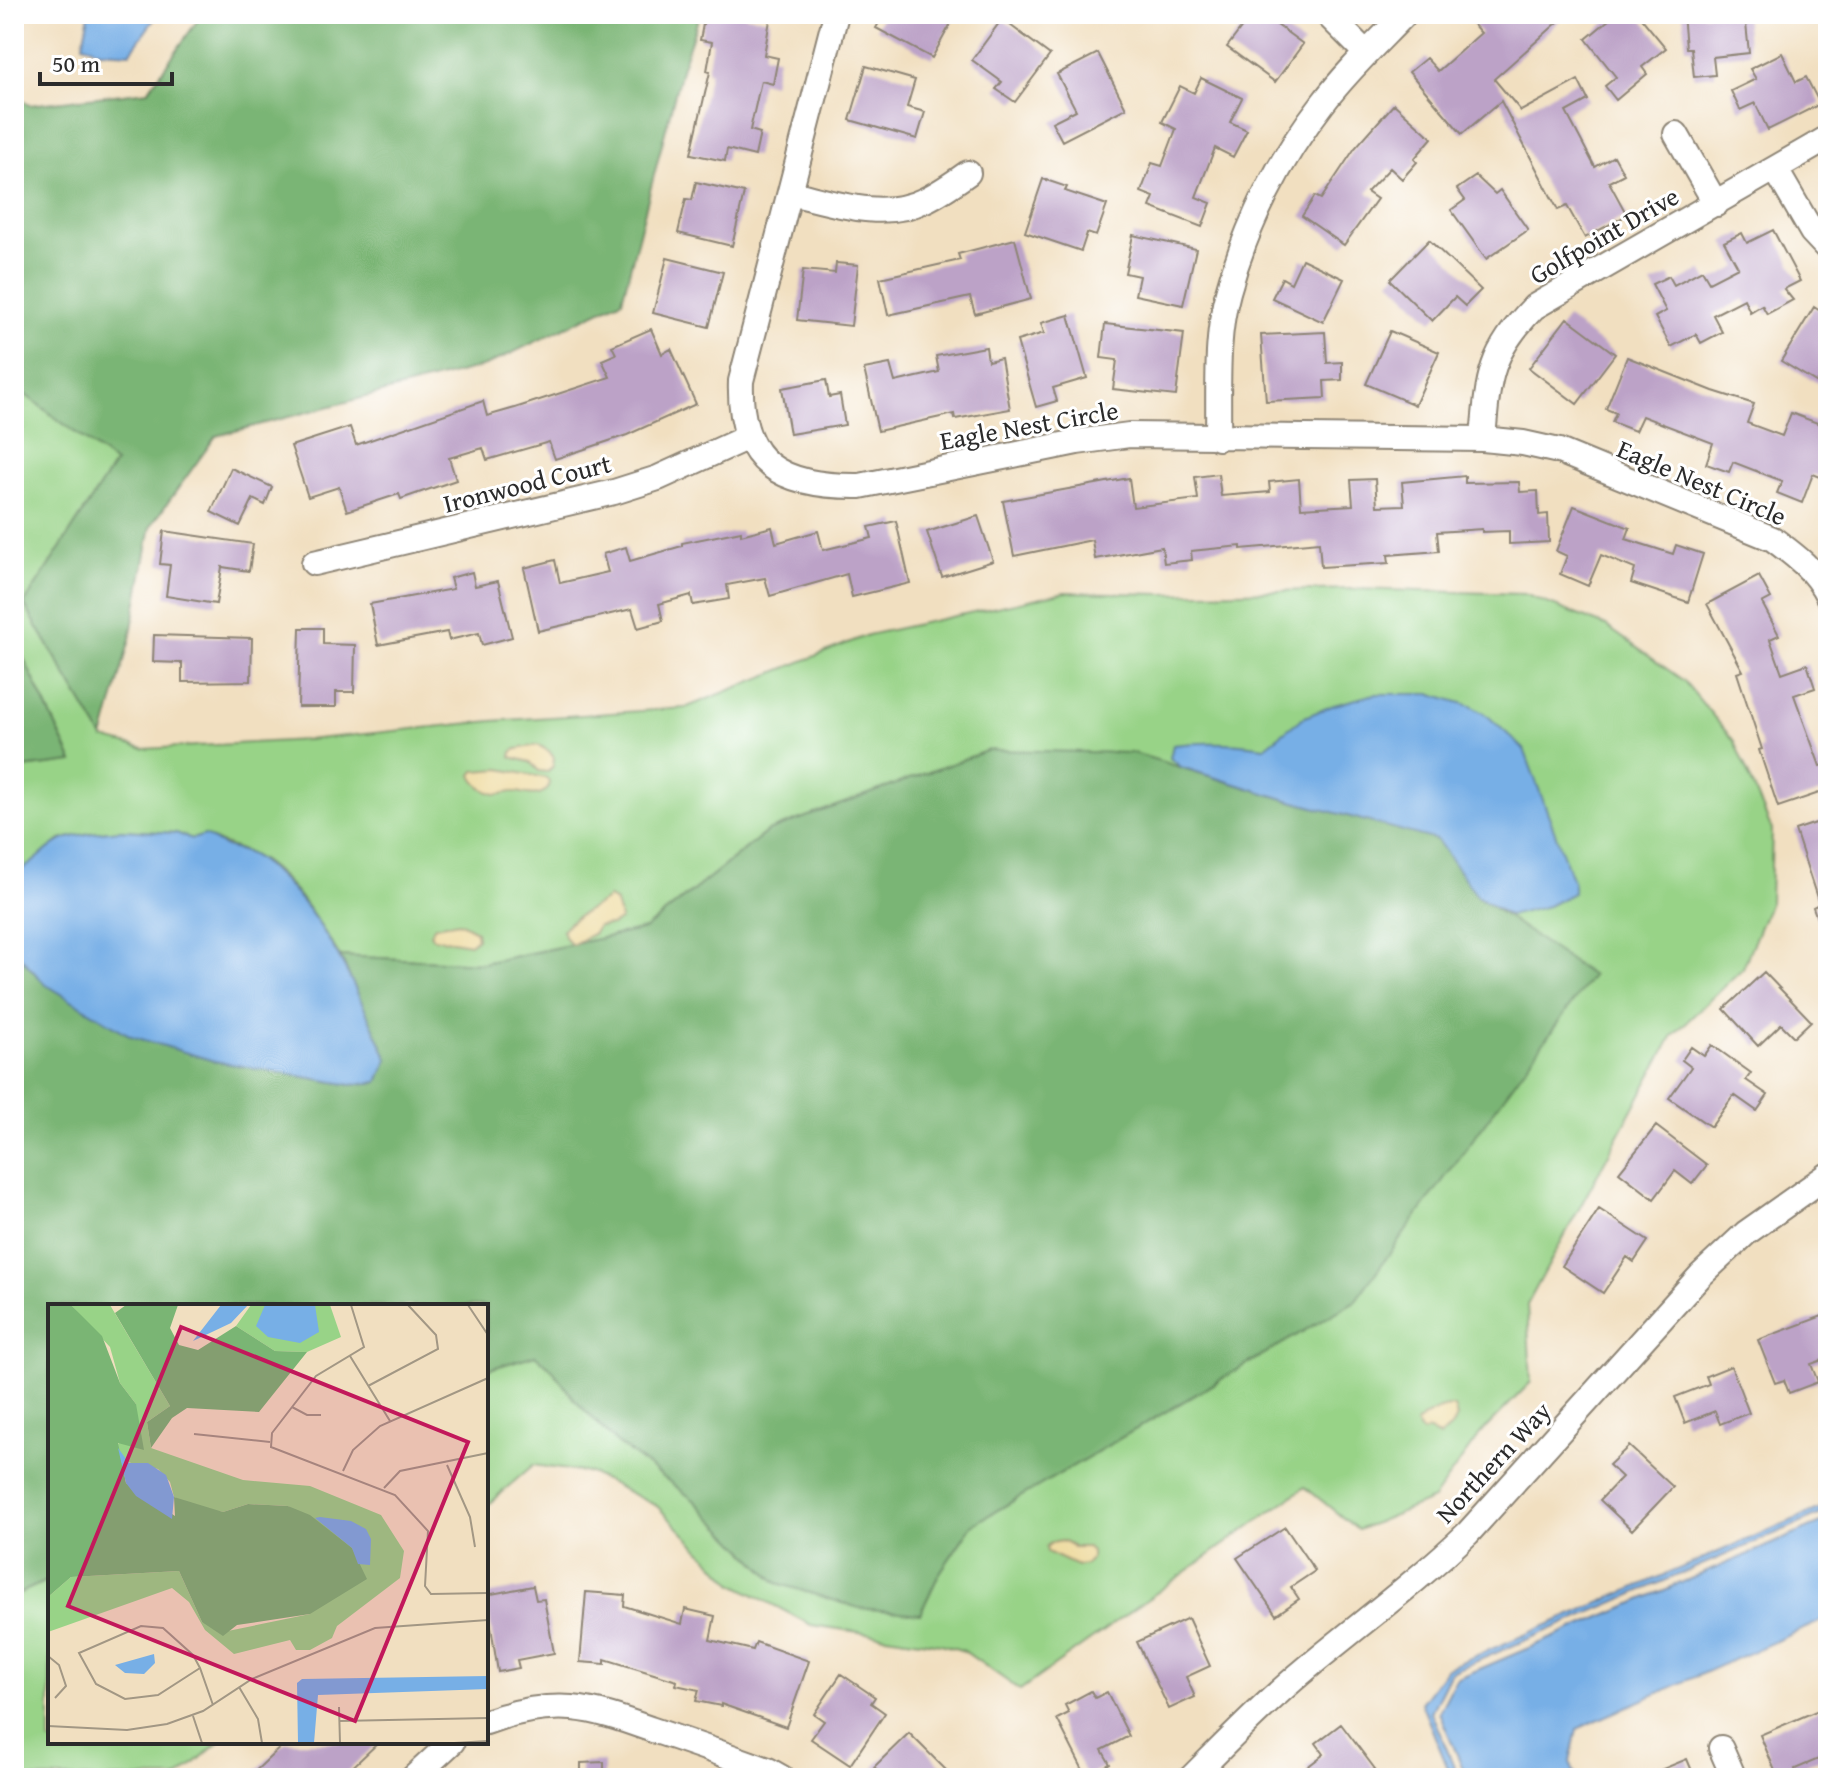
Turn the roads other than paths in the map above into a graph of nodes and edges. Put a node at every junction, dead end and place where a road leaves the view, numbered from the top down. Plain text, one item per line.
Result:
1 (836, 14) edge
2 (1327, 14) edge
3 (1405, 14) edge
4 (1366, 53) junction
5 (1676, 134) dead end
6 (1828, 138) edge
7 (1776, 170) junction
8 (968, 173) dead end
9 (791, 193) junction
10 (1716, 204) junction
11 (1828, 249) edge
12 (748, 437) junction
13 (1218, 438) junction
14 (1483, 439) junction
15 (314, 563) dead end
16 (1828, 596) edge
17 (1828, 1175) edge
18 (488, 1721) edge
19 (450, 1744) edge
20 (1721, 1748) dead end
21 (413, 1778) edge
22 (782, 1778) edge
23 (1191, 1778) edge
24 (1734, 1778) edge

1 - 9 street, Eagle Nest Circle
2 - 4 street
3 - 4 street
4 - 13 street
5 - 10 street
6 - 7 street, Golfpoint Drive
7 - 10 street, Golfpoint Drive
7 - 11 street
8 - 9 street
9 - 12 street, Eagle Nest Circle
10 - 14 street, Golfpoint Drive
12 - 13 street, Eagle Nest Circle
12 - 15 street, Ironwood Court
13 - 14 street, Eagle Nest Circle
14 - 16 street, Eagle Nest Circle
17 - 23 street, Northern Way
18 - 22 street
19 - 21 street
20 - 24 street

